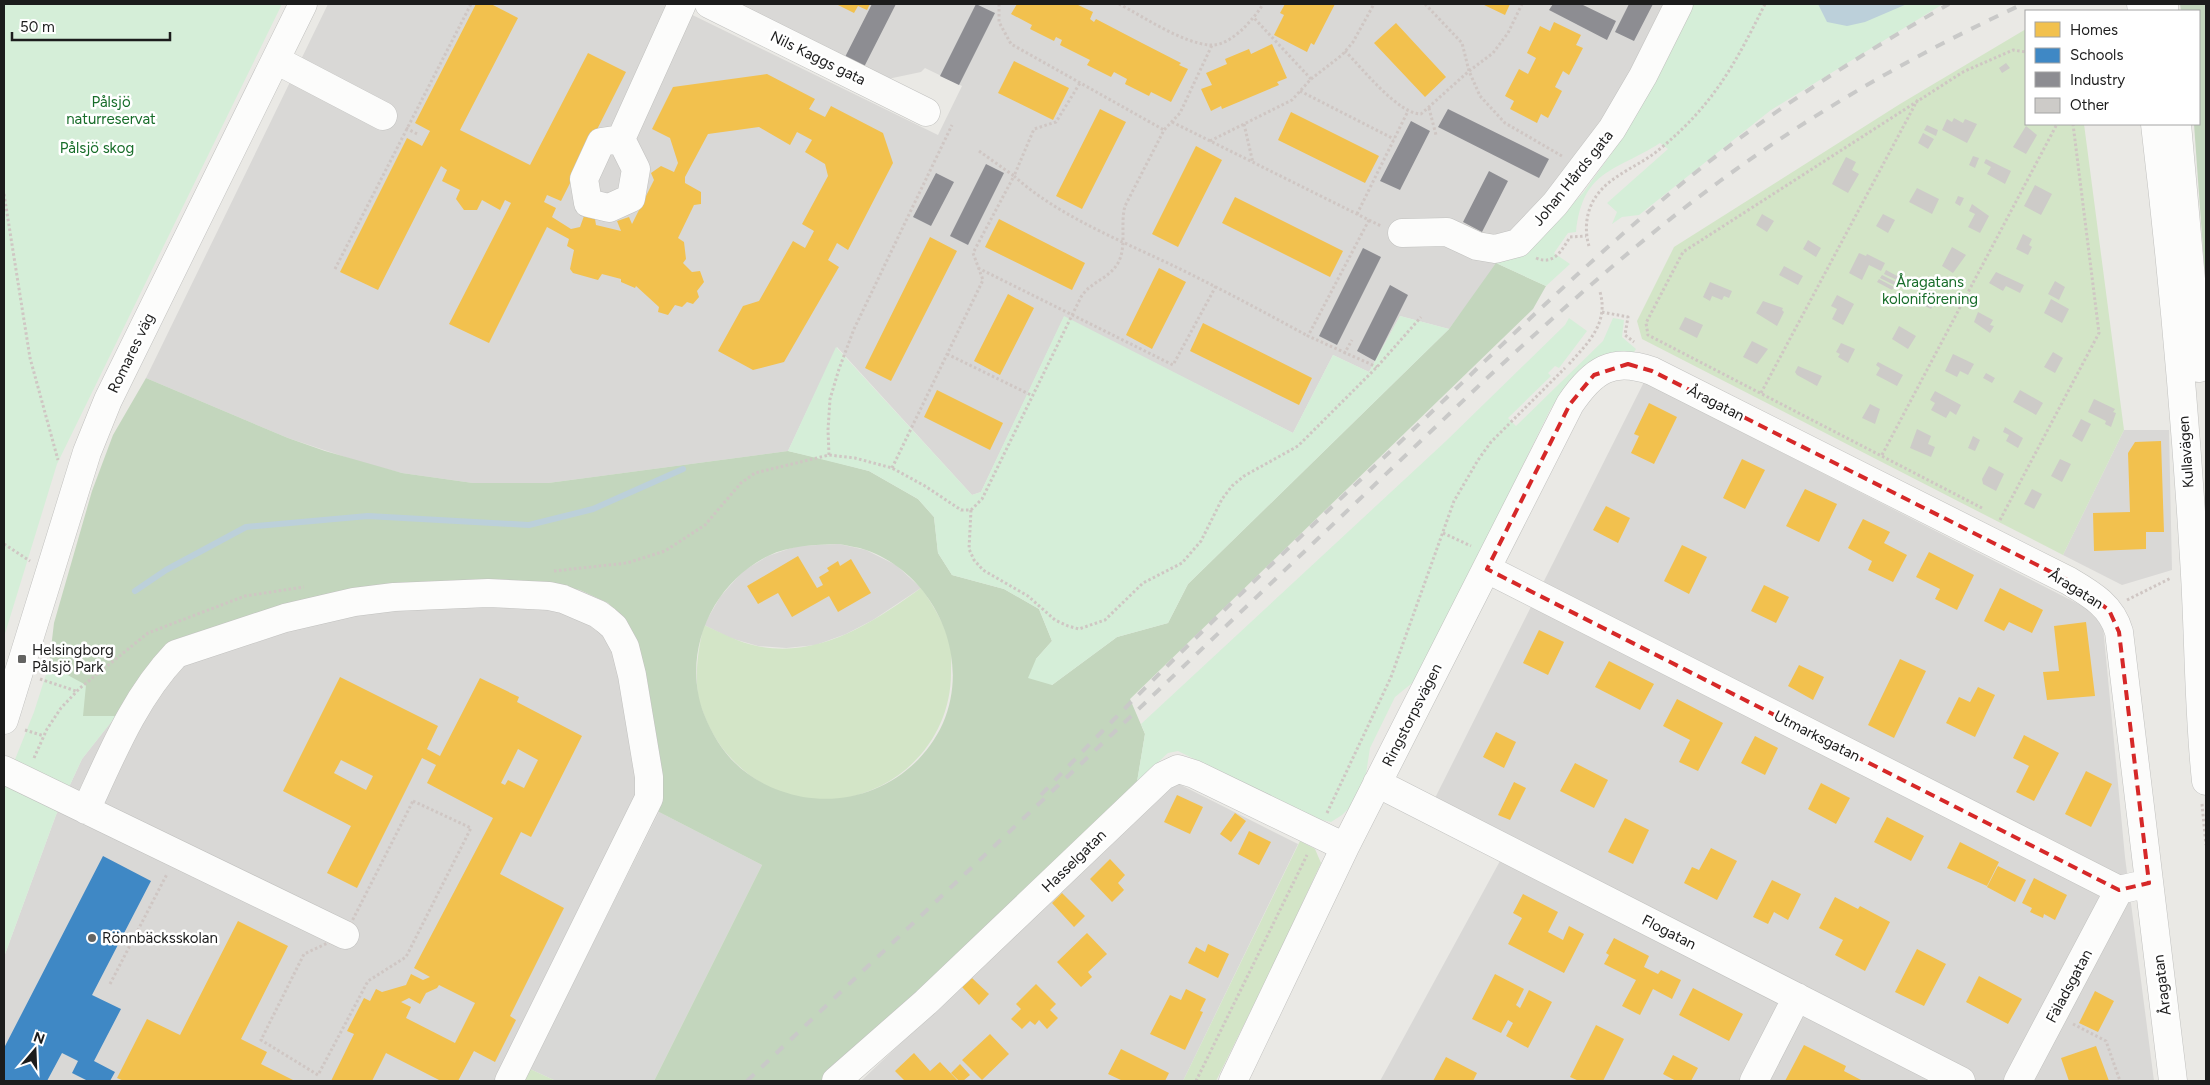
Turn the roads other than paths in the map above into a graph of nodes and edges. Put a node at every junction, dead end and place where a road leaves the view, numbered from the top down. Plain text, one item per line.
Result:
1 (303, 4) edge
2 (682, 4) edge
3 (709, 4) edge
4 (1680, 4) edge
5 (276, 60) junction
6 (926, 112) dead end
7 (383, 116) dead end
8 (2155, 125) edge
9 (2177, 125) edge
10 (621, 139) dead end
11 (1402, 233) road end
12 (1613, 366) joint
13 (2206, 495) edge
14 (1490, 563) junction
15 (4, 720) edge
16 (4, 770) edge
17 (2206, 781) edge
18 (1377, 783) junction
19 (86, 810) junction
20 (1345, 847) junction
21 (2149, 883) junction
22 (2120, 890) junction
23 (345, 935) dead end
24 (1798, 997) junction
25 (509, 1081) edge
26 (836, 1081) edge
27 (1232, 1081) edge
28 (1754, 1081) edge
29 (1960, 1081) edge
30 (2018, 1081) edge
31 (2173, 1081) edge

1 - 5 street, Romares väg
2 - 10 street
3 - 6 street, Nils Kaggs gata
4 - 11 street, Johan Hårds gata
5 - 7 street
5 - 15 street, Romares väg
8 - 17 street, Kullavägen
9 - 13 street, Kullavägen
12 - 14 street, Ringstorpsvägen
12 - 21 street, Åragatan
14 - 18 street, Ringstorpsvägen
14 - 22 street, Utmarksgatan
16 - 19 street
18 - 20 street, Ringstorpsvägen
18 - 24 street, Flogatan
19 - 23 street
19 - 25 street
20 - 26 street, Hasselgatan
20 - 27 street, Ringstorpsvägen
21 - 22 street
21 - 31 street, Åragatan
22 - 30 street, Fäladsgatan
24 - 28 street
24 - 29 street, Flogatan

